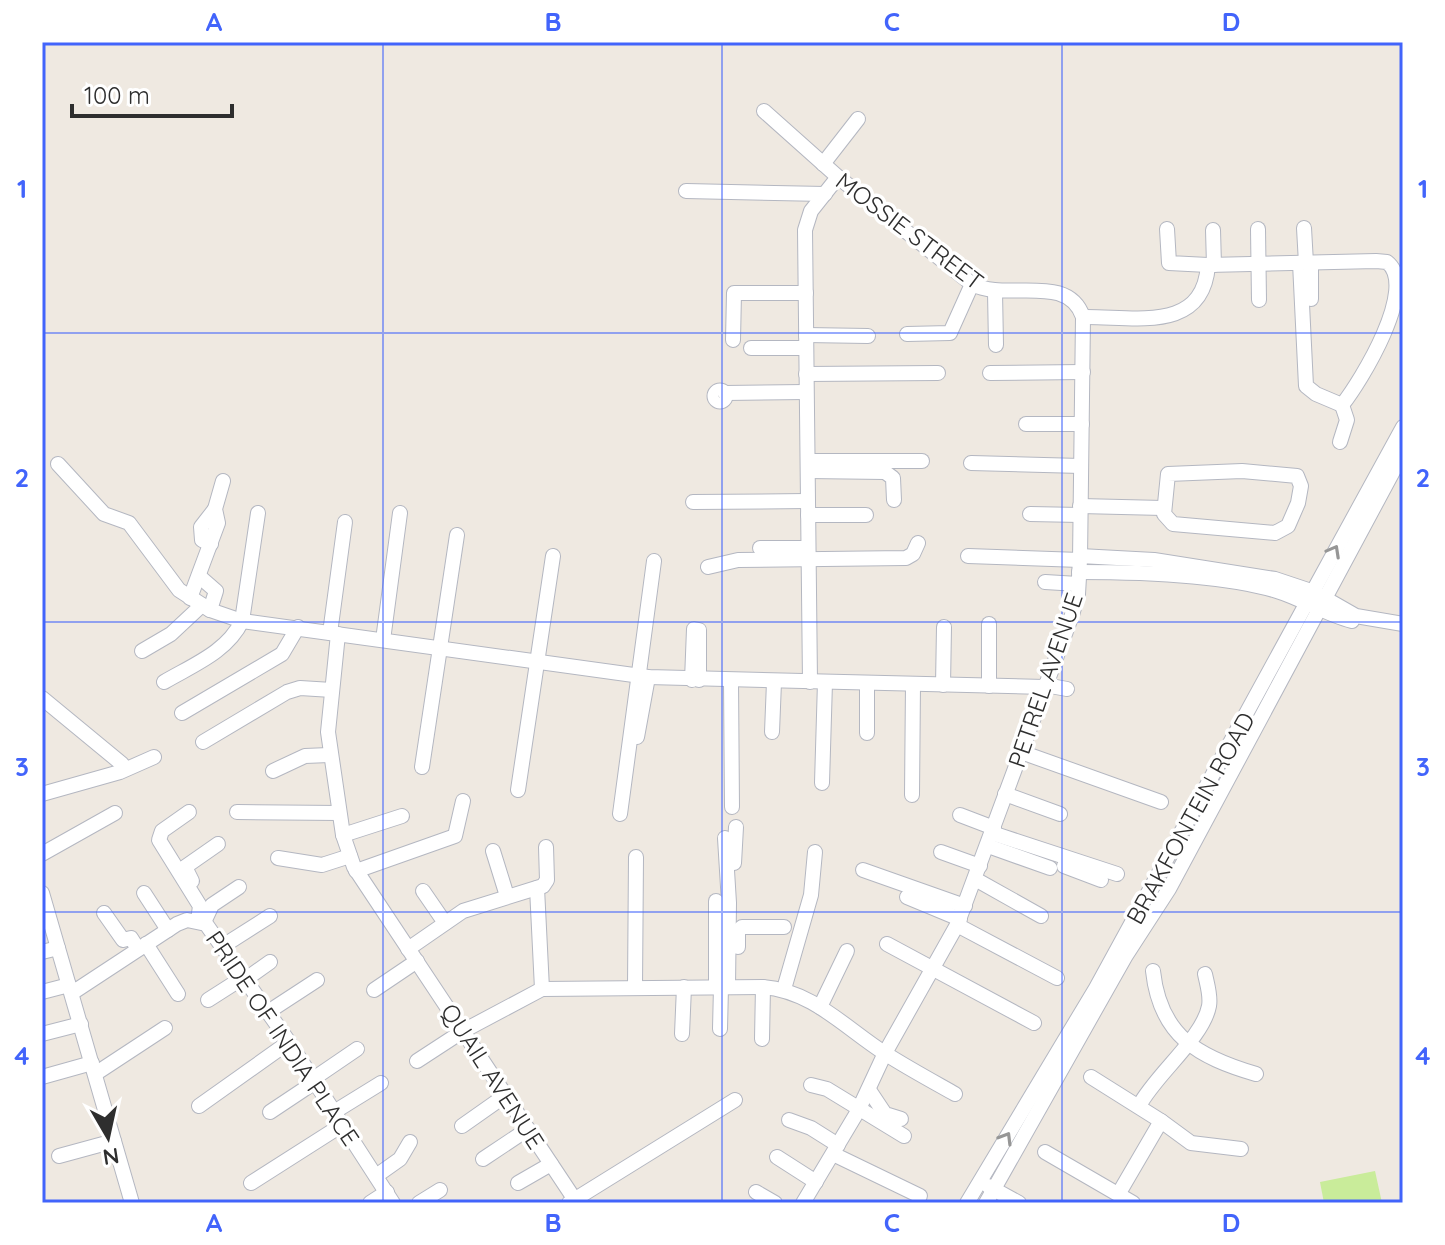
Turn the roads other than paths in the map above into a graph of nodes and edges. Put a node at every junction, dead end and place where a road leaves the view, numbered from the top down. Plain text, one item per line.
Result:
1 (764, 111) dead end
2 (858, 119) dead end
3 (823, 164) junction
4 (838, 177) junction
5 (686, 191) dead end
6 (825, 194) junction
7 (1304, 228) dead end
8 (1167, 229) dead end
9 (1258, 229) dead end
10 (1213, 230) dead end
11 (1305, 263) junction
12 (1259, 264) junction
13 (1211, 265) junction
14 (972, 284) junction
15 (995, 292) junction
16 (806, 293) junction
17 (1311, 299) dead end
18 (1259, 300) dead end
19 (1075, 303) joint
20 (1083, 317) junction
21 (907, 334) dead end
22 (868, 336) dead end
23 (733, 340) dead end
24 (806, 341) junction
25 (996, 345) dead end
26 (751, 348) dead end
27 (938, 373) dead end
28 (990, 373) dead end
29 (806, 374) junction
30 (1083, 375) junction
31 (1027, 378) dead end
32 (806, 395) junction
33 (725, 396) dead end
34 (1342, 405) junction
35 (1026, 424) dead end
36 (1082, 424) junction
37 (1403, 427) edge
38 (1340, 442) dead end
39 (1403, 453) edge
40 (922, 461) dead end
41 (58, 464) dead end
42 (808, 466) junction
43 (976, 466) dead end
44 (1081, 469) junction
45 (223, 481) dead end
46 (894, 500) dead end
47 (693, 502) dead end
48 (808, 508) junction
49 (1163, 508) junction
50 (1080, 510) junction
51 (258, 513) dead end
52 (400, 513) dead end
53 (1030, 514) dead end
54 (866, 515) dead end
55 (345, 522) dead end
56 (457, 535) dead end
57 (918, 543) dead end
58 (760, 548) dead end
59 (807, 554) junction
60 (553, 556) dead end
61 (974, 560) dead end
62 (654, 561) dead end
63 (708, 567) dead end
64 (1079, 568) junction
65 (200, 577) junction
66 (1045, 582) dead end
67 (1318, 601) junction
68 (200, 604) junction
69 (242, 621) junction
70 (989, 624) dead end
71 (1403, 624) edge
72 (298, 627) junction
73 (944, 627) dead end
74 (1403, 632) edge
75 (334, 634) junction
76 (383, 640) junction
77 (439, 648) junction
78 (142, 651) dead end
79 (696, 655) dead end
80 (537, 662) junction
81 (642, 676) junction
82 (695, 680) junction
83 (731, 681) junction
84 (164, 682) dead end
85 (774, 682) junction
86 (817, 682) junction
87 (867, 683) junction
88 (913, 684) junction
89 (943, 685) junction
90 (989, 686) junction
91 (1045, 686) junction
92 (1067, 689) dead end
93 (332, 690) junction
94 (42, 694) edge
95 (182, 713) dead end
96 (772, 732) dead end
97 (867, 733) dead end
98 (102, 739) dead end
99 (203, 742) dead end
100 (1021, 752) junction
101 (329, 755) junction
102 (154, 757) dead end
103 (122, 764) dead end
104 (422, 767) dead end
105 (273, 771) dead end
106 (822, 783) dead end
107 (518, 790) dead end
108 (42, 794) edge
109 (1005, 794) junction
110 (912, 795) dead end
111 (463, 801) dead end
112 (1161, 802) dead end
113 (732, 807) dead end
114 (189, 812) dead end
115 (237, 812) dead end
116 (339, 813) junction
117 (620, 814) dead end
118 (1060, 814) dead end
119 (960, 815) dead end
120 (402, 816) dead end
121 (730, 833) dead end
122 (343, 835) junction
123 (991, 836) junction
124 (218, 844) dead end
125 (546, 847) dead end
126 (493, 851) dead end
127 (815, 852) dead end
128 (941, 852) dead end
129 (42, 854) edge
130 (350, 856) junction
131 (636, 857) dead end
132 (278, 858) dead end
133 (42, 861) edge
134 (1050, 868) dead end
135 (863, 870) dead end
136 (356, 871) junction
137 (978, 872) junction
138 (1117, 874) dead end
139 (1101, 880) dead end
140 (537, 888) junction
141 (423, 891) dead end
142 (42, 893) edge
143 (144, 893) dead end
144 (507, 896) junction
145 (907, 897) dead end
146 (44, 908) edge
147 (202, 912) junction
148 (104, 913) dead end
149 (270, 916) dead end
150 (1041, 916) dead end
151 (961, 917) junction
152 (452, 922) junction
153 (784, 927) dead end
154 (168, 930) junction
155 (123, 940) junction
156 (887, 944) dead end
157 (145, 945) junction
158 (223, 946) junction
159 (58, 948) junction
160 (847, 951) dead end
161 (42, 952) edge
162 (413, 956) junction
163 (124, 958) junction
164 (270, 962) dead end
165 (933, 970) junction
166 (1153, 971) dead end
167 (1205, 974) dead end
168 (245, 978) junction
169 (1057, 978) dead end
170 (317, 980) dead end
171 (635, 987) junction
172 (684, 987) junction
173 (726, 987) junction
174 (763, 987) junction
175 (70, 989) junction
176 (542, 989) junction
177 (784, 989) junction
178 (374, 990) dead end
179 (42, 992) edge
180 (180, 992) dead end
181 (208, 1000) dead end
182 (820, 1007) junction
183 (268, 1012) junction
184 (1034, 1023) dead end
185 (81, 1024) junction
186 (165, 1028) dead end
187 (720, 1029) dead end
188 (463, 1031) junction
189 (42, 1034) edge
190 (682, 1034) dead end
191 (762, 1039) dead end
192 (289, 1042) junction
193 (1187, 1044) junction
194 (350, 1050) dead end
195 (885, 1053) junction
196 (417, 1061) dead end
197 (93, 1068) junction
198 (1256, 1074) dead end
199 (42, 1077) edge
200 (1091, 1077) dead end
201 (313, 1079) junction
202 (381, 1083) dead end
203 (811, 1085) dead end
204 (869, 1090) junction
205 (955, 1094) dead end
206 (506, 1095) junction
207 (735, 1100) dead end
208 (199, 1106) dead end
209 (1139, 1106) junction
210 (858, 1111) junction
211 (270, 1112) dead end
212 (338, 1119) junction
213 (901, 1119) dead end
214 (789, 1120) dead end
215 (1161, 1121) junction
216 (462, 1126) dead end
217 (528, 1129) junction
218 (904, 1136) dead end
219 (113, 1137) junction
220 (410, 1142) dead end
221 (1241, 1149) dead end
222 (835, 1150) junction
223 (61, 1151) dead end
224 (1045, 1152) dead end
225 (777, 1157) dead end
226 (483, 1159) dead end
227 (551, 1164) junction
228 (376, 1176) junction
229 (980, 1181) junction
230 (816, 1182) junction
231 (251, 1183) dead end
232 (518, 1183) dead end
233 (995, 1189) junction
234 (440, 1190) dead end
235 (756, 1192) dead end
236 (1119, 1193) junction
237 (920, 1196) dead end
238 (388, 1199) edge
239 (573, 1202) edge
240 (971, 1202) edge
241 (132, 1203) edge
242 (370, 1203) edge
243 (419, 1203) edge
244 (775, 1203) edge
245 (803, 1203) edge
246 (986, 1203) edge
247 (1019, 1203) edge
248 (1133, 1203) edge

1 - 3 street, MOSSIE STREET
2 - 3 street
3 - 4 street, MOSSIE STREET
4 - 6 street
4 - 14 street, MOSSIE STREET
5 - 6 street
6 - 16 street
7 - 11 street
8 - 13 street
9 - 12 street
10 - 13 street
11 - 12 street
11 - 17 street
11 - 34 street
11 - 34 street
12 - 13 street
12 - 18 street
13 - 20 street
14 - 15 street, MOSSIE STREET
14 - 21 street
15 - 19 street, MOSSIE STREET
15 - 25 street
16 - 23 street
16 - 24 street
19 - 20 street, PETREL AVENUE
20 - 30 street, PETREL AVENUE
22 - 24 street
24 - 26 street
24 - 29 street
27 - 29 street
28 - 30 street
29 - 32 street
30 - 31 street
30 - 36 street, PETREL AVENUE
32 - 33 street
32 - 42 street
34 - 38 street
35 - 36 street
36 - 44 street, PETREL AVENUE
67 -> 37 street, BRAKFONTEIN ROAD
39 - 67 street, BRAKFONTEIN ROAD
40 - 42 street
41 - 68 street
42 - 46 street
42 - 48 street
43 - 44 street
44 - 50 street, PETREL AVENUE
45 - 65 street
47 - 48 street
48 - 54 street
48 - 59 street
49 - 49 street
49 - 50 street
50 - 53 street
50 - 64 street, PETREL AVENUE
51 - 69 street
52 - 76 street
55 - 75 street, QUAIL AVENUE
56 - 77 street
57 - 59 street
58 - 59 street
59 - 63 street
59 - 86 street
60 - 80 street
61 - 64 street
62 - 81 street
64 - 66 street
64 - 67 street
64 - 91 street, PETREL AVENUE
65 - 68 street
65 - 68 street
67 - 71 street
67 - 74 street
229 -> 67 street, BRAKFONTEIN ROAD
67 - 233 street, BRAKFONTEIN ROAD
68 - 69 street
68 - 78 street
69 - 72 street
69 - 84 street
70 - 90 street
72 - 75 street
72 - 95 street
73 - 89 street
75 - 76 street
75 - 93 street, QUAIL AVENUE
76 - 77 street
77 - 80 street
77 - 104 street
79 - 82 street
80 - 81 street
80 - 107 street
81 - 82 street
81 - 117 street
82 - 83 street
83 - 85 street
83 - 113 street
85 - 86 street
85 - 96 street
86 - 87 street
86 - 106 street
87 - 88 street
87 - 97 street
88 - 89 street
88 - 110 street
89 - 90 street
90 - 91 street
91 - 92 street
91 - 100 street, PETREL AVENUE
93 - 99 street
93 - 101 street, QUAIL AVENUE
94 - 98 street
94 - 103 street
100 - 109 street, PETREL AVENUE
100 - 112 street
101 - 105 street
101 - 116 street, QUAIL AVENUE
102 - 108 street
109 - 118 street
109 - 123 street, PETREL AVENUE
111 - 136 street
114 - 147 street
115 - 116 street
116 - 122 street, QUAIL AVENUE
119 - 123 street
120 - 122 street
121 - 173 street
122 - 130 street, QUAIL AVENUE
123 - 134 street
123 - 137 street, PETREL AVENUE
123 - 138 street
123 - 139 street
124 - 147 street
125 - 140 street
126 - 144 street
127 - 177 street
128 - 137 street
129 - 133 street
130 - 132 street
130 - 136 street, QUAIL AVENUE
131 - 171 street
135 - 151 street
136 - 162 street, QUAIL AVENUE
137 - 150 street
137 - 151 street, PETREL AVENUE
140 - 144 street
140 - 176 street
141 - 152 street
142 - 146 street
143 - 154 street
144 - 152 street
145 - 151 street
146 - 159 street
147 - 147 street
147 - 154 street, PRIDE OF INDIA PLACE
147 - 158 street, PRIDE OF INDIA PLACE
148 - 155 street
149 - 158 street
151 - 165 street, PETREL AVENUE
151 - 169 street
152 - 162 street
153 - 173 street
154 - 157 street, PRIDE OF INDIA PLACE
155 - 157 street
155 - 163 street
156 - 165 street
157 - 163 street, PRIDE OF INDIA PLACE
157 - 180 street
158 - 168 street, PRIDE OF INDIA PLACE
159 - 161 street
159 - 175 street
160 - 182 street
162 - 178 street
162 - 188 street, QUAIL AVENUE
163 - 175 street, PRIDE OF INDIA PLACE
164 - 168 street
165 - 184 street
165 - 195 street, PETREL AVENUE
166 - 193 street
167 - 193 street
168 - 181 street
168 - 183 street, PRIDE OF INDIA PLACE
170 - 183 street
171 - 172 street
171 - 176 street
172 - 173 street
172 - 190 street
173 - 174 street
173 - 187 street
174 - 177 street
174 - 191 street
175 - 179 street, PRIDE OF INDIA PLACE
175 - 185 street
176 - 188 street
177 - 182 street
182 - 195 street
183 - 192 street, PRIDE OF INDIA PLACE
185 - 189 street
185 - 197 street
186 - 197 street
188 - 196 street
188 - 206 street, QUAIL AVENUE
192 - 201 street, PRIDE OF INDIA PLACE
192 - 208 street
193 - 198 street
193 - 209 street
194 - 201 street
195 - 204 street, PETREL AVENUE
195 - 205 street
197 - 199 street
197 - 219 street
200 - 209 street
201 - 211 street
201 - 212 street, PRIDE OF INDIA PLACE
202 - 212 street
203 - 210 street
204 - 210 street, PETREL AVENUE
204 - 213 street
206 - 216 street
206 - 217 street, QUAIL AVENUE
207 - 239 street
209 - 215 street
210 - 218 street
210 - 222 street, PETREL AVENUE
212 - 228 street, PRIDE OF INDIA PLACE
212 - 231 street
214 - 222 street
215 - 221 street
215 - 236 street
217 - 226 street
217 - 227 street, QUAIL AVENUE
219 - 223 street
219 - 241 street
220 - 228 street
222 - 230 street, PETREL AVENUE
222 - 237 street
224 - 236 street
225 - 230 street
227 - 232 street
227 - 239 street, QUAIL AVENUE
228 - 238 street, PRIDE OF INDIA PLACE
229 - 233 street
229 - 240 street, BRAKFONTEIN ROAD
230 - 245 street, PETREL AVENUE
233 - 246 street, BRAKFONTEIN ROAD
233 - 247 street
234 - 243 street
235 - 244 street
236 - 248 street
238 - 242 street

